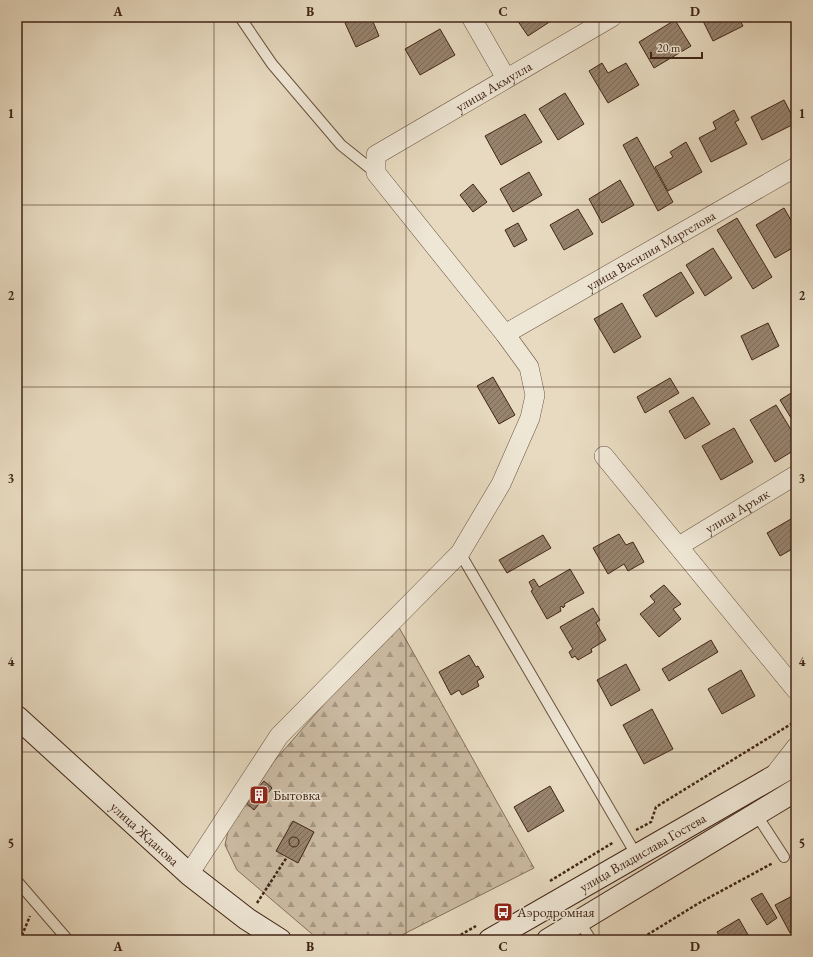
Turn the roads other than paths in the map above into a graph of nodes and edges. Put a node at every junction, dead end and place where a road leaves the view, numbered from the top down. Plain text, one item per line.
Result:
1 (240, 17) edge
2 (471, 17) edge
3 (612, 17) edge
4 (506, 78) junction
5 (376, 164) junction
6 (796, 167) edge
7 (506, 334) junction
8 (604, 456) dead end
9 (796, 475) edge
10 (679, 546) junction
11 (460, 553) junction
12 (796, 690) edge
13 (17, 716) edge
14 (796, 747) edge
15 (796, 764) edge
16 (772, 779) junction
17 (793, 793) edge
18 (756, 814) junction
19 (637, 856) junction
20 (784, 857) road end
21 (189, 874) junction
22 (17, 881) edge
23 (579, 921) junction
24 (68, 940) edge
25 (280, 940) edge
26 (490, 940) edge
27 (548, 940) edge
28 (591, 940) edge

1 - 5 lane
2 - 4 street
3 - 4 street, улица Акмулла
4 - 5 street, улица Акмулла
5 - 7 street
6 - 7 street, улица Василия Маргелова
7 - 11 street
8 - 10 street
9 - 10 street, улица Аръяк
10 - 12 street
11 - 19 lane
11 - 21 street
13 - 21 main road, улица Жданова
14 - 16 street
15 - 16 main road, улица Владислава Гостева
16 - 19 main road, улица Владислава Гостева
17 - 18 main road, улица Владислава Гостева
18 - 20 lane
18 - 23 main road, улица Владислава Гостева
19 - 26 main road, улица Владислава Гостева
21 - 25 main road, улица Жданова
22 - 24 lane
23 - 27 main road, улица Владислава Гостева
23 - 28 lane

